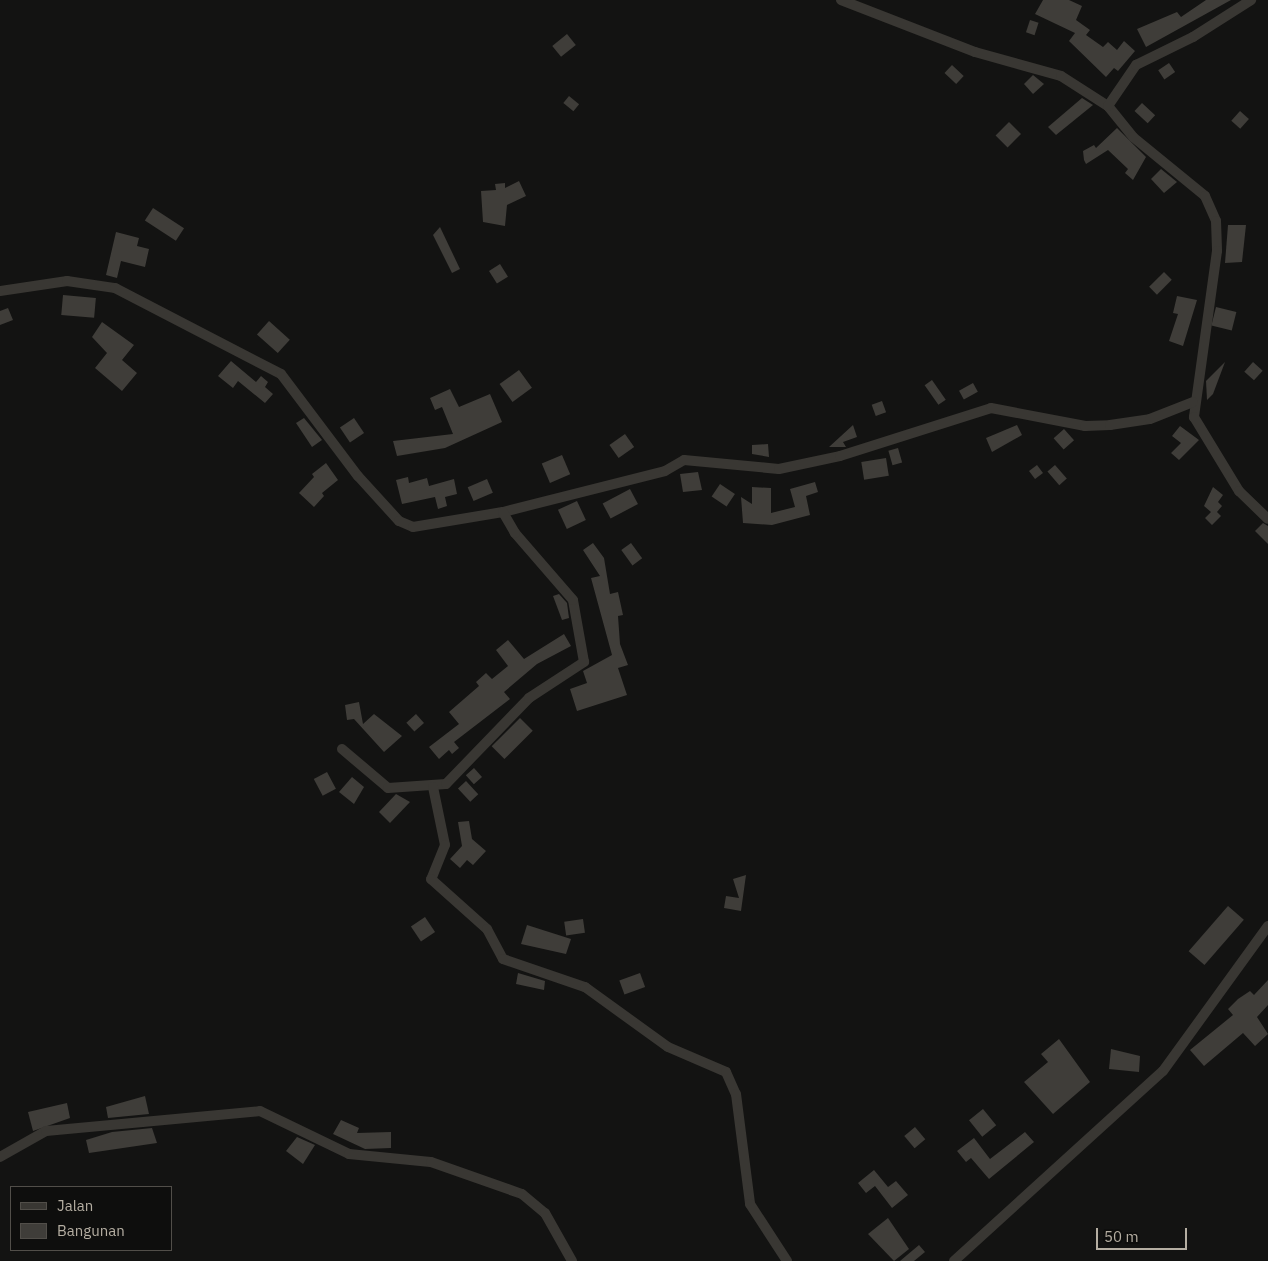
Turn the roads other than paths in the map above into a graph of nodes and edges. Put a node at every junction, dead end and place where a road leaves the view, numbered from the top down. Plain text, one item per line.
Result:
1 (841, 0) edge
2 (1251, 0) edge
3 (1108, 106) junction
4 (0, 291) edge
5 (1193, 402) junction
6 (503, 512) junction
7 (1268, 519) edge
8 (342, 748) dead end
9 (434, 786) junction
10 (1268, 926) edge
11 (0, 1157) edge
12 (572, 1261) edge
13 (787, 1261) edge
14 (954, 1261) edge

1 - 3 street
2 - 3 street
3 - 5 street
4 - 6 street
5 - 6 street
5 - 7 street
6 - 9 street
8 - 9 street
9 - 13 street
10 - 14 street
11 - 12 street

